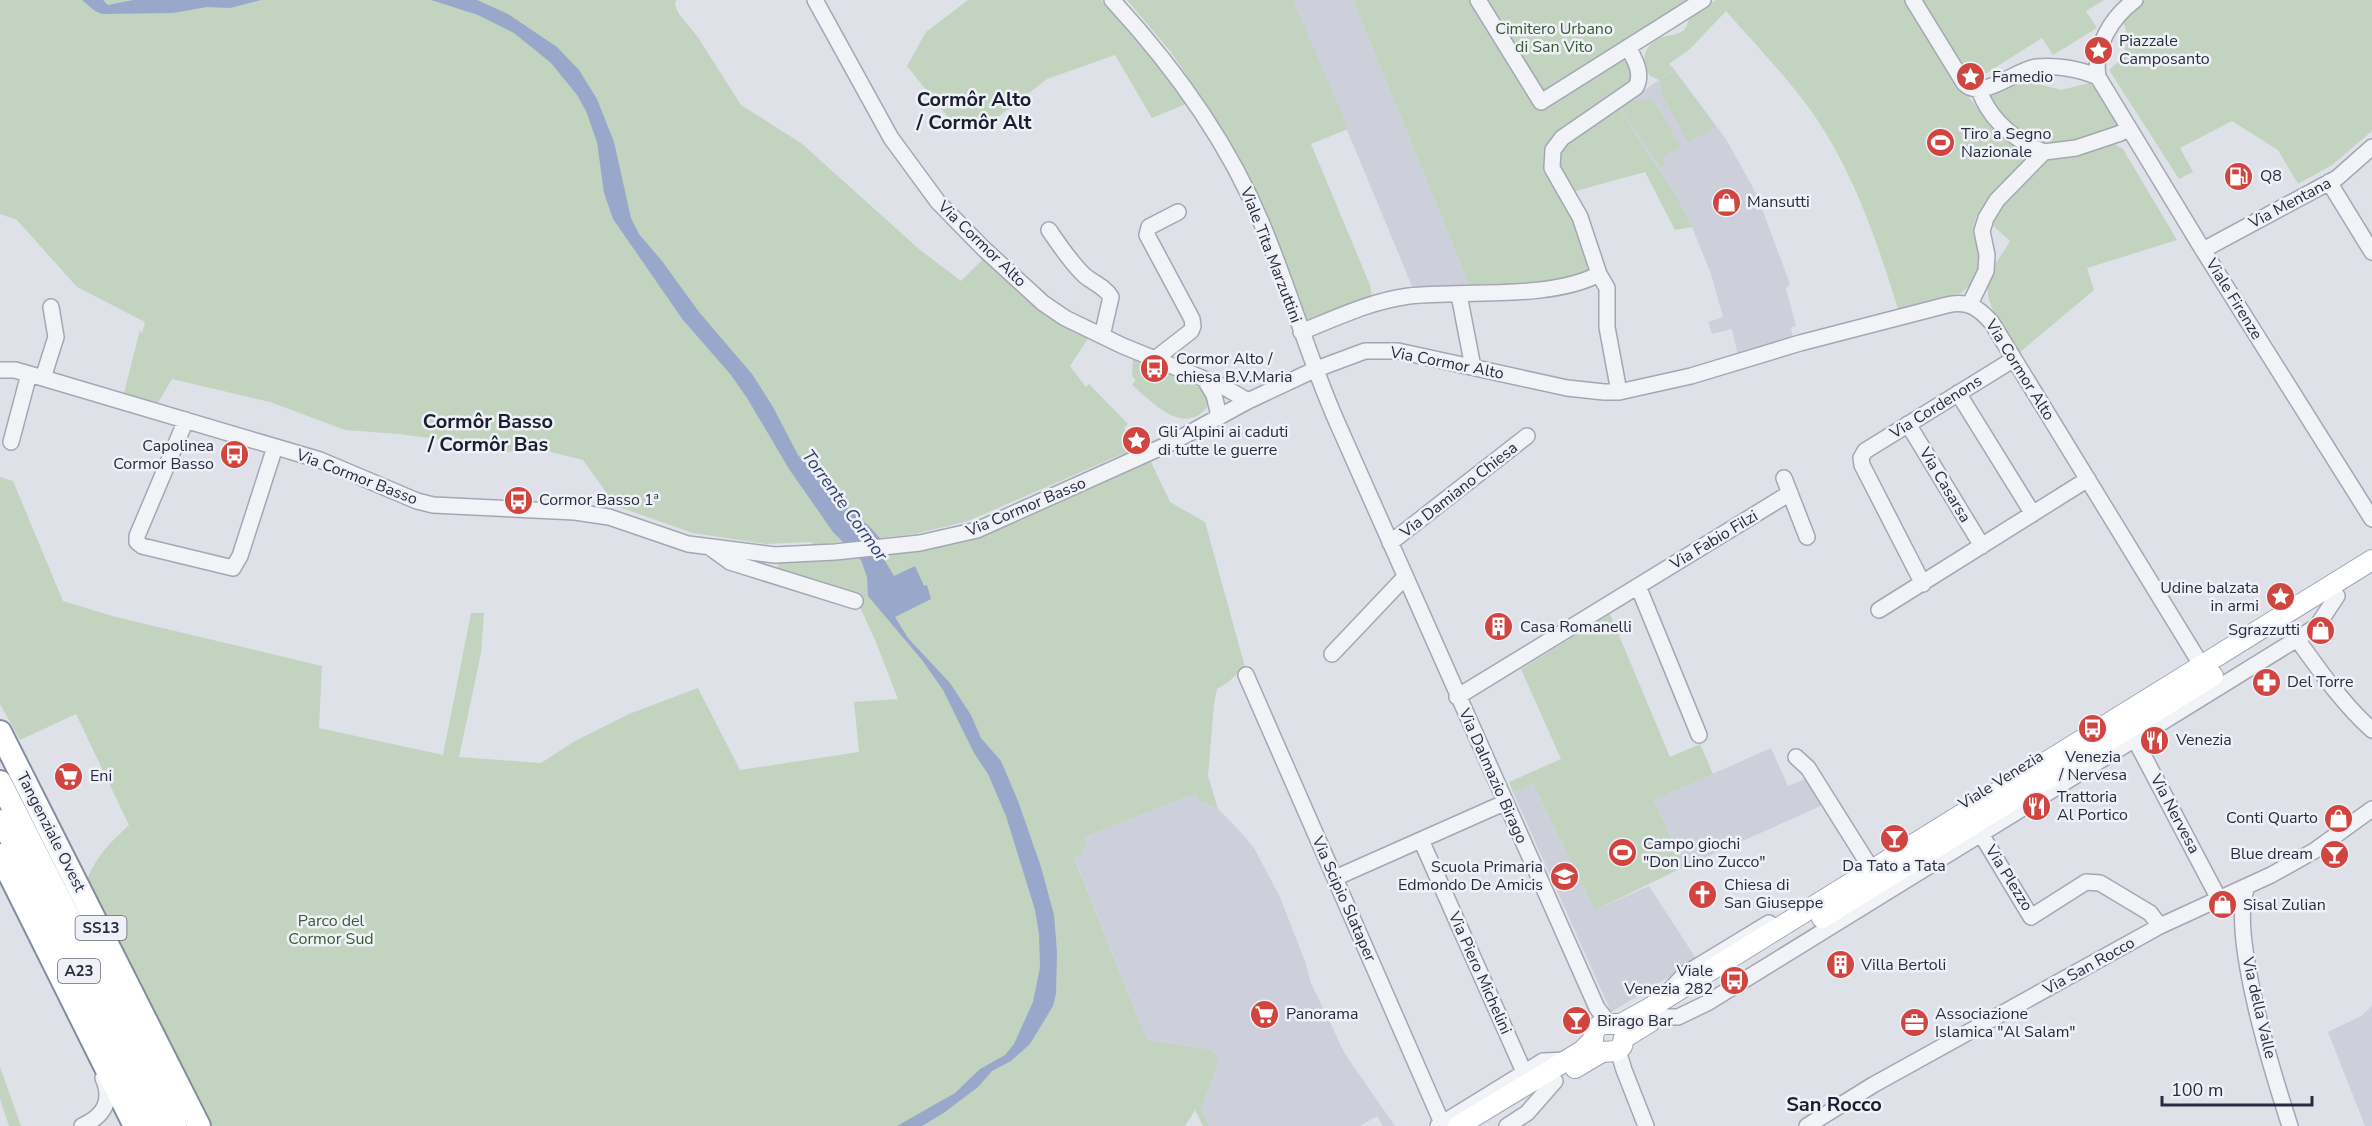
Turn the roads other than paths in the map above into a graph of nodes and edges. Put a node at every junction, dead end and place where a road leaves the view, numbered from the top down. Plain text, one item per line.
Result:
1 (815, 0) edge
2 (1112, 0) edge
3 (1478, 0) edge
4 (1703, 0) edge
5 (1913, 0) edge
6 (2134, 0) edge
7 (1628, 47) junction
8 (2098, 77) junction
9 (1979, 90) junction
10 (2129, 129) junction
11 (2372, 147) edge
12 (2044, 152) junction
13 (2329, 182) junction
14 (1178, 212) dead end
15 (1049, 230) dead end
16 (2203, 249) junction
17 (2372, 252) edge
18 (1599, 274) junction
19 (1459, 295) junction
20 (1970, 304) junction
21 (51, 307) dead end
22 (1301, 332) junction
23 (1102, 336) junction
24 (1155, 359) junction
25 (2014, 359) junction
26 (1473, 367) junction
27 (0, 370) edge
28 (1314, 370) junction
29 (36, 376) junction
30 (1205, 380) junction
31 (1619, 392) junction
32 (1958, 393) junction
33 (1248, 401) junction
34 (1219, 416) junction
35 (186, 420) junction
36 (1908, 424) junction
37 (1527, 436) dead end
38 (11, 442) dead end
39 (275, 447) junction
40 (1784, 478) dead end
41 (2088, 479) junction
42 (1790, 493) junction
43 (2032, 514) junction
44 (2372, 519) edge
45 (1807, 537) dead end
46 (1390, 543) junction
47 (1982, 546) junction
48 (712, 549) junction
49 (2372, 560) edge
50 (2351, 574) junction
51 (2372, 575) edge
52 (1405, 577) junction
53 (1923, 584) junction
54 (1638, 586) junction
55 (2337, 596) junction
56 (855, 601) dead end
57 (1879, 610) dead end
58 (2298, 639) junction
59 (1332, 654) dead end
60 (2197, 658) junction
61 (1246, 675) dead end
62 (1457, 697) junction
63 (2372, 730) edge
64 (0, 732) edge
65 (2133, 734) junction
66 (1699, 735) dead end
67 (1796, 757) dead end
68 (0, 782) edge
69 (1504, 803) junction
70 (2372, 809) edge
71 (0, 817) edge
72 (1981, 834) junction
73 (1421, 840) junction
74 (0, 855) edge
75 (1867, 862) junction
76 (1335, 878) junction
77 (2247, 887) junction
78 (2224, 897) junction
79 (2242, 924) junction
80 (2160, 926) junction
81 (1659, 1009) junction
82 (1607, 1035) junction
83 (94, 1046) junction
84 (1567, 1060) junction
85 (1524, 1072) junction
86 (1555, 1081) junction
87 (1446, 1125) edge
88 (82, 1126) edge
89 (135, 1126) edge
90 (157, 1126) edge
91 (175, 1126) edge
92 (199, 1126) edge
93 (1484, 1126) edge
94 (1507, 1126) edge
95 (1646, 1126) edge
96 (1807, 1126) edge
97 (2290, 1126) edge

1 - 23 street, Via Cormor Alto
2 - 22 street, Viale Tita Marzuttini
3 - 7 street
4 - 7 street
5 - 9 street
6 - 8 street
7 - 18 street
8 - 9 street
8 - 10 street, Viale Firenze
9 - 12 street
10 - 12 street
10 - 16 street, Viale Firenze
11 - 13 street, Via Mentana
12 - 20 street
13 - 16 street, Via Mentana
13 - 17 street
14 - 24 street
15 - 23 street
16 - 44 street, Viale Firenze
18 - 19 street
18 - 31 street
19 - 22 street
19 - 26 street
20 - 25 street, Via Cormor Alto
20 - 31 street, Via Cormor Alto
21 - 29 street
22 - 28 street, Viale Tita Marzuttini
23 - 24 street, Via Cormor Alto
24 - 30 street, Via Cormor Alto
25 - 32 street, Via Cordenons
25 - 41 street, Via Cormor Alto
26 - 28 street, Via Cormor Alto
26 - 31 street, Via Cormor Alto
27 - 29 street, Via Cormor Basso
28 - 33 street, Via Cormor Alto
28 - 46 street, Via Dalmazio Birago
29 - 35 street, Via Cormor Basso
29 - 38 street
30 - 33 street, Via Cormor Alto
30 - 34 street
32 - 36 street, Via Cordenons
32 - 43 street
33 - 34 street, Via Cormor Alto
34 - 48 street, Via Cormor Basso
35 - 39 street, Via Cormor Basso
35 - 39 street
36 - 47 street, Via Casarsa
36 - 53 street, Via Cordenons
37 - 46 street, Via Damiano Chiesa
39 - 48 street, Via Cormor Basso
40 - 42 street
41 - 43 street
41 - 60 street, Via Cormor Alto
42 - 45 street
42 - 54 street, Via Fabio Filzi
43 - 47 street
46 - 52 street, Via Dalmazio Birago
47 - 53 street
48 - 56 street, Via Cormor Basso
49 - 50 main road, Viale Venezia
50 - 60 street, Viale Venezia
50 - 81 main road, Viale Venezia
51 - 55 main road, Viale Venezia
52 - 59 street
52 - 62 street, Via Dalmazio Birago
53 - 57 street
54 - 62 street, Via Fabio Filzi
54 - 66 street
55 - 58 street, Viale Venezia
55 - 65 main road, Viale Venezia
58 - 63 street
58 - 65 street, Viale Venezia
60 - 75 street, Viale Venezia
61 - 76 street, Via Scipio Slataper
62 - 69 street, Via Dalmazio Birago
64 - 92 highway, Tangenziale Ovest / SS13
65 - 72 street, Viale Venezia
65 - 78 street, Via Nervesa
65 - 81 main road, Viale Venezia
67 - 75 street
68 - 91 highway, A23
69 - 73 street
69 - 82 street, Via Dalmazio Birago
70 - 77 street, Via San Rocco
71 - 90 highway, A23
72 - 80 street, Via Plezzo
72 - 81 street, Viale Venezia
73 - 76 street
73 - 85 street, Via Piero Michelini
74 - 83 highway
75 - 81 street, Viale Venezia
76 - 87 street, Via Scipio Slataper
77 - 78 street, Via San Rocco
77 - 79 street, Via della Valle
78 - 79 street, Via della Valle
78 - 80 street, Via San Rocco
79 - 97 street, Via della Valle
80 - 96 street, Via San Rocco
81 - 82 main road, Viale Venezia
82 - 84 main road, Viale Venezia
82 - 86 main road, Viale Venezia
82 - 95 street, Via Dalmazio Birago
83 - 88 street
83 - 89 highway
84 - 85 street, Viale Venezia
84 - 87 main road, Viale Venezia
85 - 87 street, Viale Venezia
86 - 93 main road, Viale Venezia
86 - 94 street, Viale Venezia

